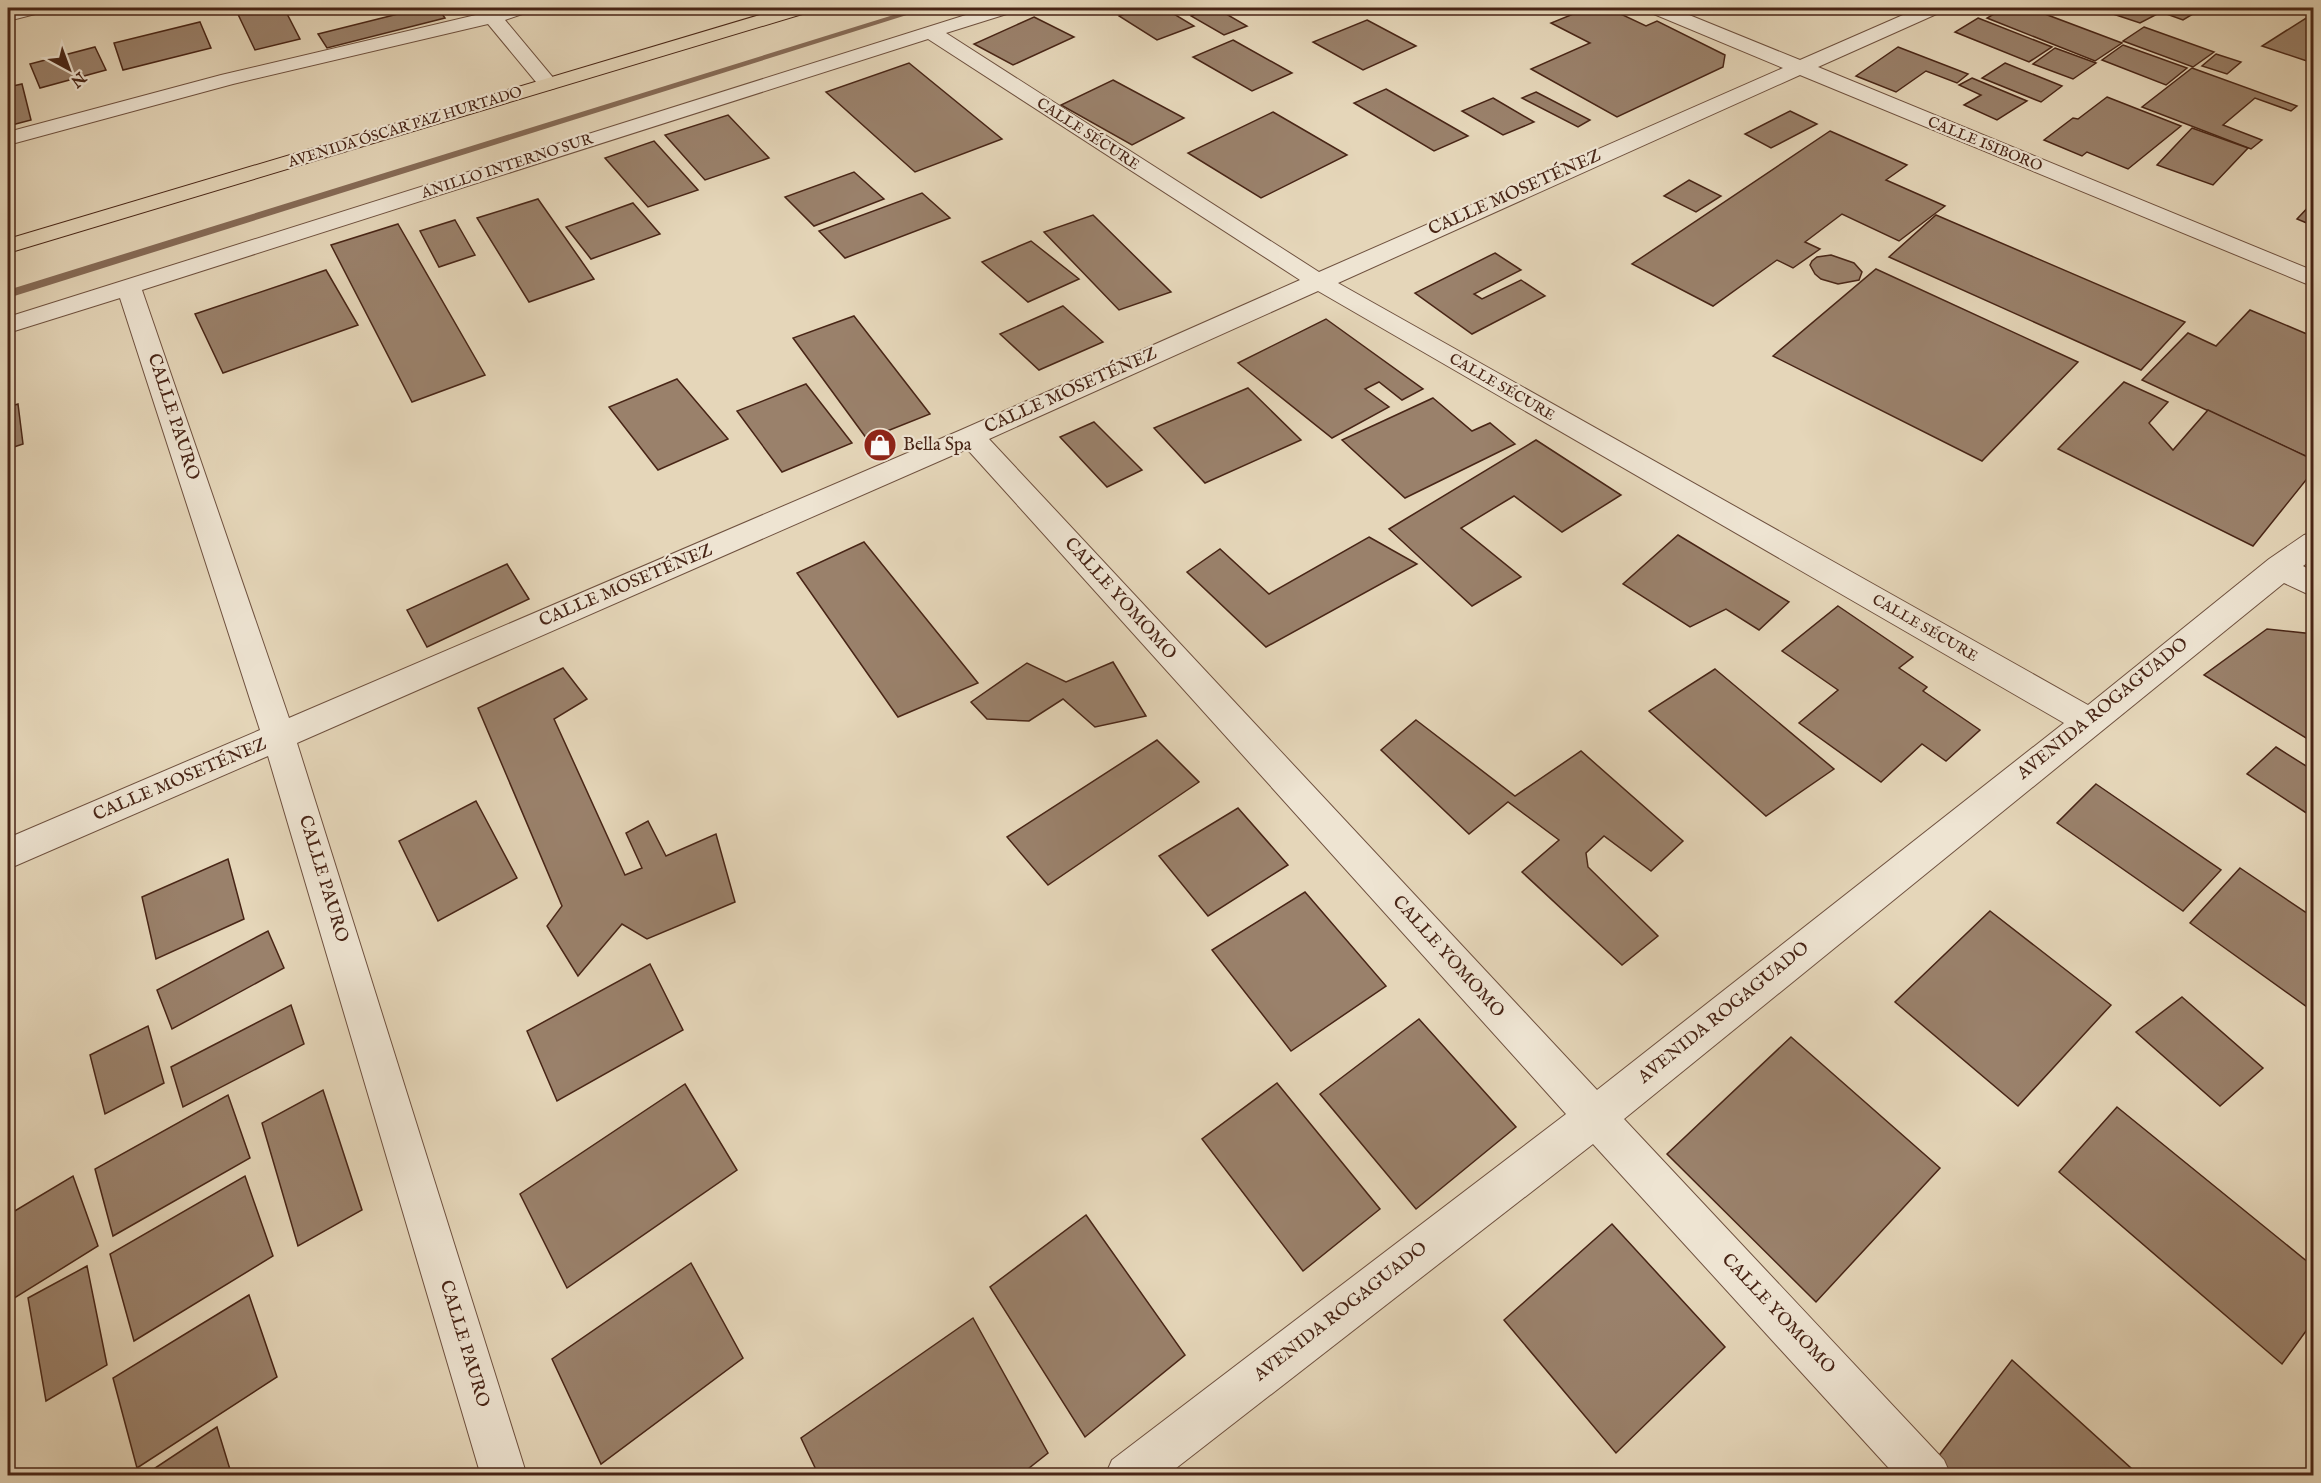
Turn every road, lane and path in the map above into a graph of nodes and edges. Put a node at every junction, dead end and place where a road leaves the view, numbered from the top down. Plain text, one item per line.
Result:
1 (36, 8) edge
2 (521, 8) edge
3 (802, 8) edge
4 (1006, 8) edge
5 (1656, 8) edge
6 (1934, 8) edge
7 (489, 12) edge
8 (8, 15) edge
9 (929, 32) junction
10 (1798, 67) junction
11 (548, 84) junction
12 (8, 139) edge
13 (8, 246) edge
14 (2313, 280) edge
15 (1317, 281) junction
16 (129, 287) junction
17 (8, 325) edge
18 (971, 436) junction
19 (2313, 542) edge
20 (2280, 567) junction
21 (2313, 585) edge
22 (2089, 721) junction
23 (279, 736) junction
24 (8, 855) edge
25 (1594, 1117) junction
26 (504, 1476) edge
27 (1128, 1476) edge
28 (1928, 1476) edge

1 - 8 street
2 - 7 street
3 - 11 highway, AVENIDA ÓSCAR PAZ HURTADO
4 - 9 street, ANILLO INTERNO SUR
5 - 10 street, CALLE ISIBORO
6 - 10 street, CALLE MOSETÉNEZ
7 - 11 street
7 - 12 street
9 - 15 street, CALLE SÉCURE
9 - 16 street, ANILLO INTERNO SUR
10 - 14 street, CALLE ISIBORO
10 - 15 street, CALLE MOSETÉNEZ
11 - 13 highway, AVENIDA ÓSCAR PAZ HURTADO
15 - 18 street, CALLE MOSETÉNEZ
15 - 22 street, CALLE SÉCURE
16 - 17 street, ANILLO INTERNO SUR
16 - 23 street, CALLE PAURO
18 - 23 street, CALLE MOSETÉNEZ
18 - 25 street, CALLE YOMOMO
19 - 20 street, AVENIDA ROGAGUADO
20 - 21 street
20 - 22 street, AVENIDA ROGAGUADO
22 - 25 street, AVENIDA ROGAGUADO
23 - 24 street, CALLE MOSETÉNEZ
23 - 26 street, CALLE PAURO
25 - 27 street, AVENIDA ROGAGUADO
25 - 28 street, CALLE YOMOMO

